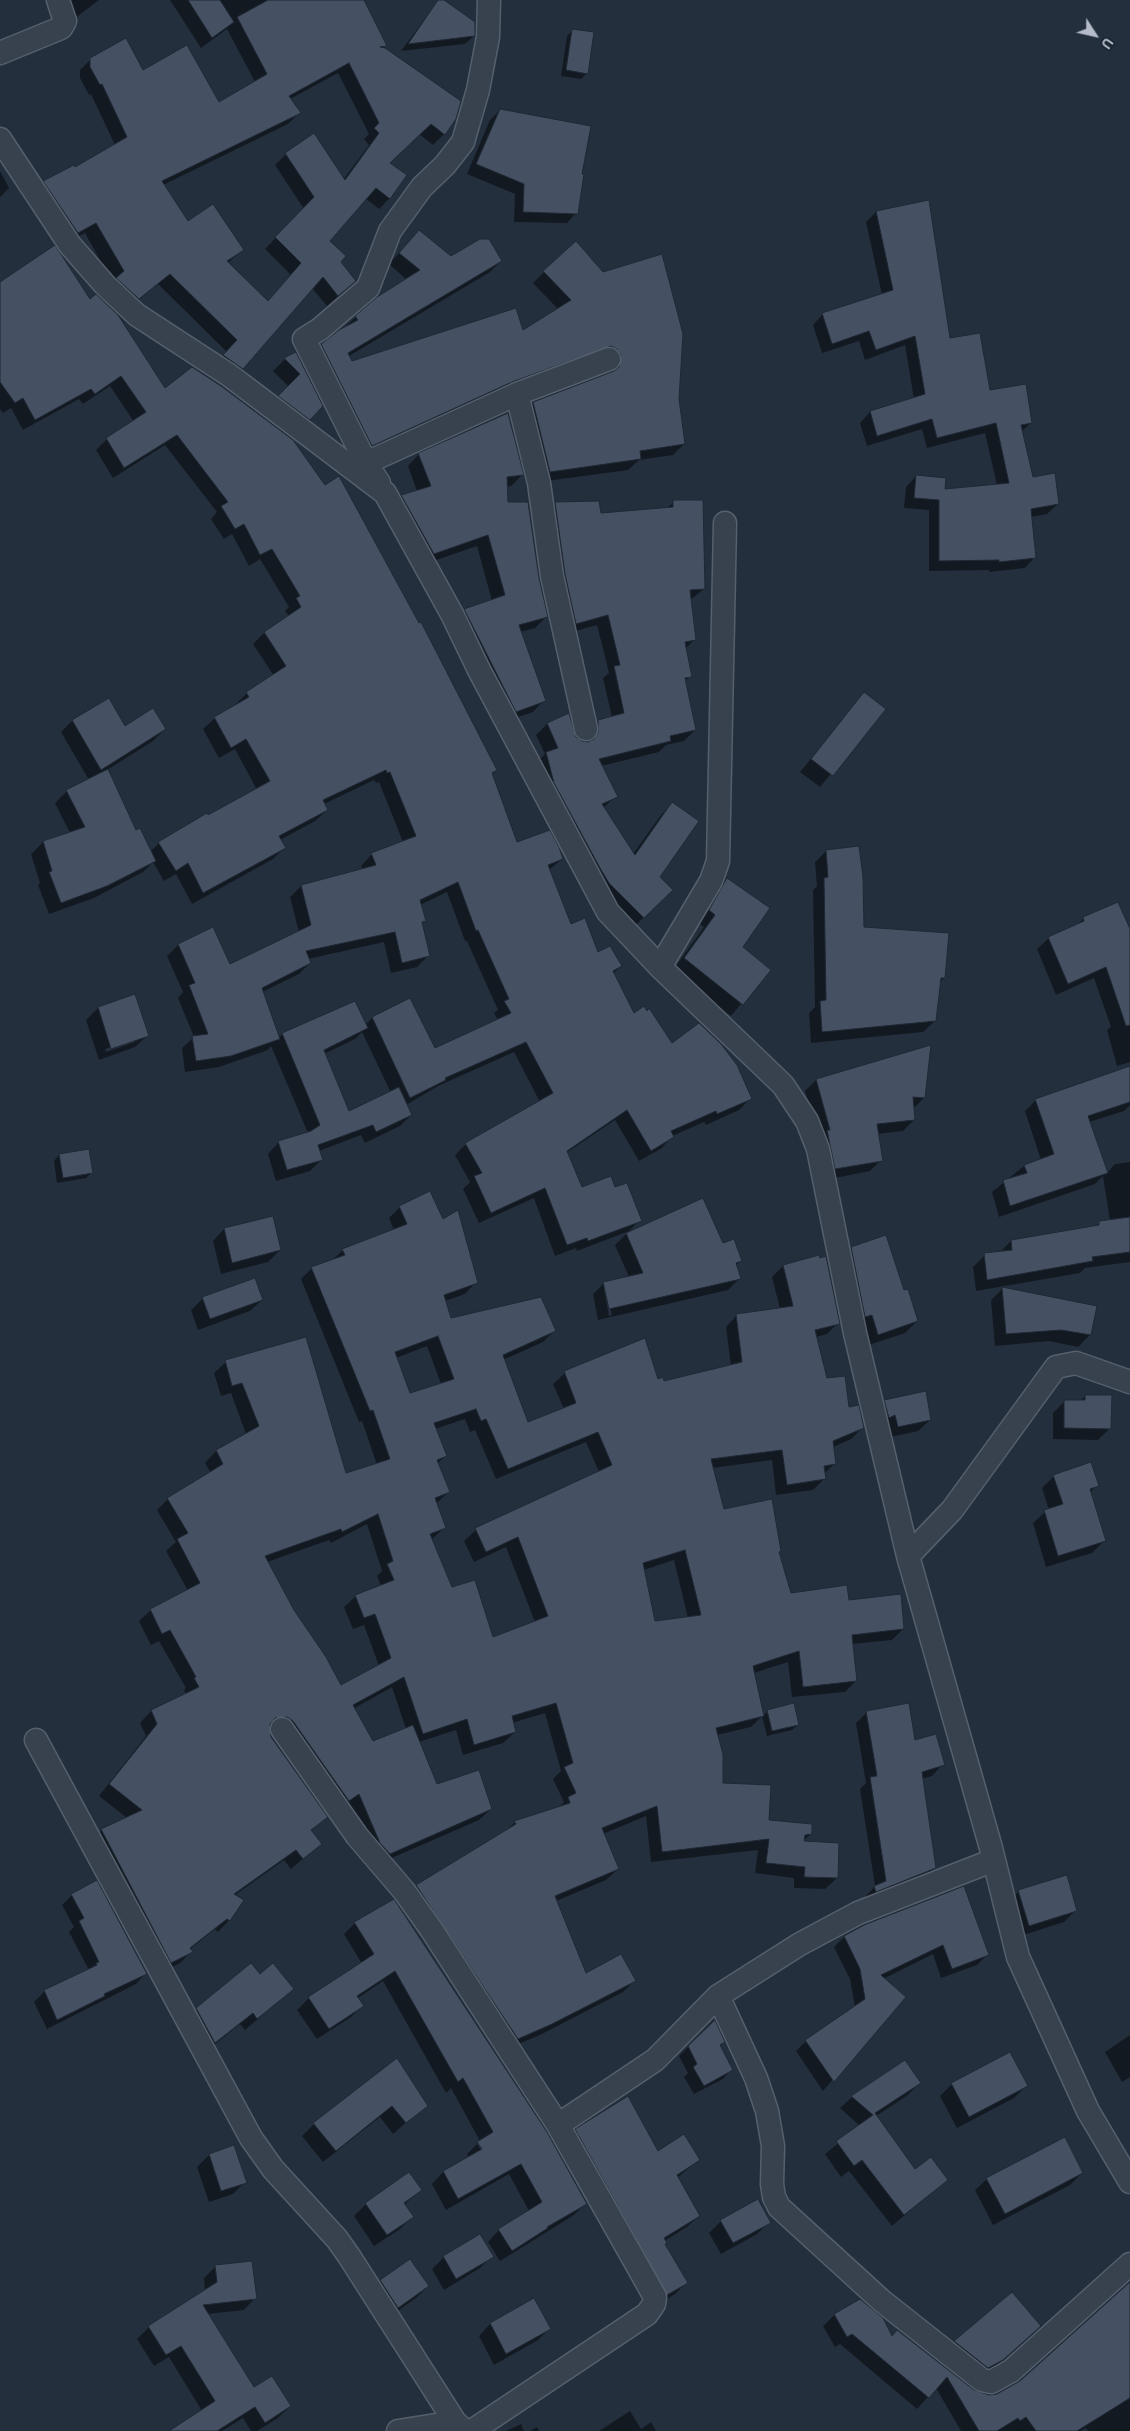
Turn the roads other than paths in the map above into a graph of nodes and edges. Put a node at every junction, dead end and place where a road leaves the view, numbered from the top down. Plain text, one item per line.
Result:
1 (58, 0) edge
2 (489, 0) edge
3 (0, 53) edge
4 (0, 139) edge
5 (609, 359) dead end
6 (517, 394) junction
7 (366, 463) junction
8 (385, 493) junction
9 (725, 523) dead end
10 (586, 729) dead end
11 (660, 967) junction
12 (1130, 1382) edge
13 (908, 1556) junction
14 (282, 1729) dead end
15 (36, 1740) dead end
16 (994, 1860) junction
17 (718, 1996) junction
18 (558, 2126) junction
19 (1130, 2182) edge
20 (1130, 2264) edge
21 (462, 2428) edge
22 (398, 2431) edge

1 - 3 street
2 - 7 street
4 - 8 street
5 - 6 street
6 - 7 street
6 - 10 street
7 - 8 street
8 - 11 street
9 - 11 street
11 - 13 street
12 - 13 street
13 - 16 street
14 - 18 street
15 - 21 street
16 - 17 street
16 - 19 street
17 - 18 street
17 - 20 street
18 - 21 street
21 - 22 street

